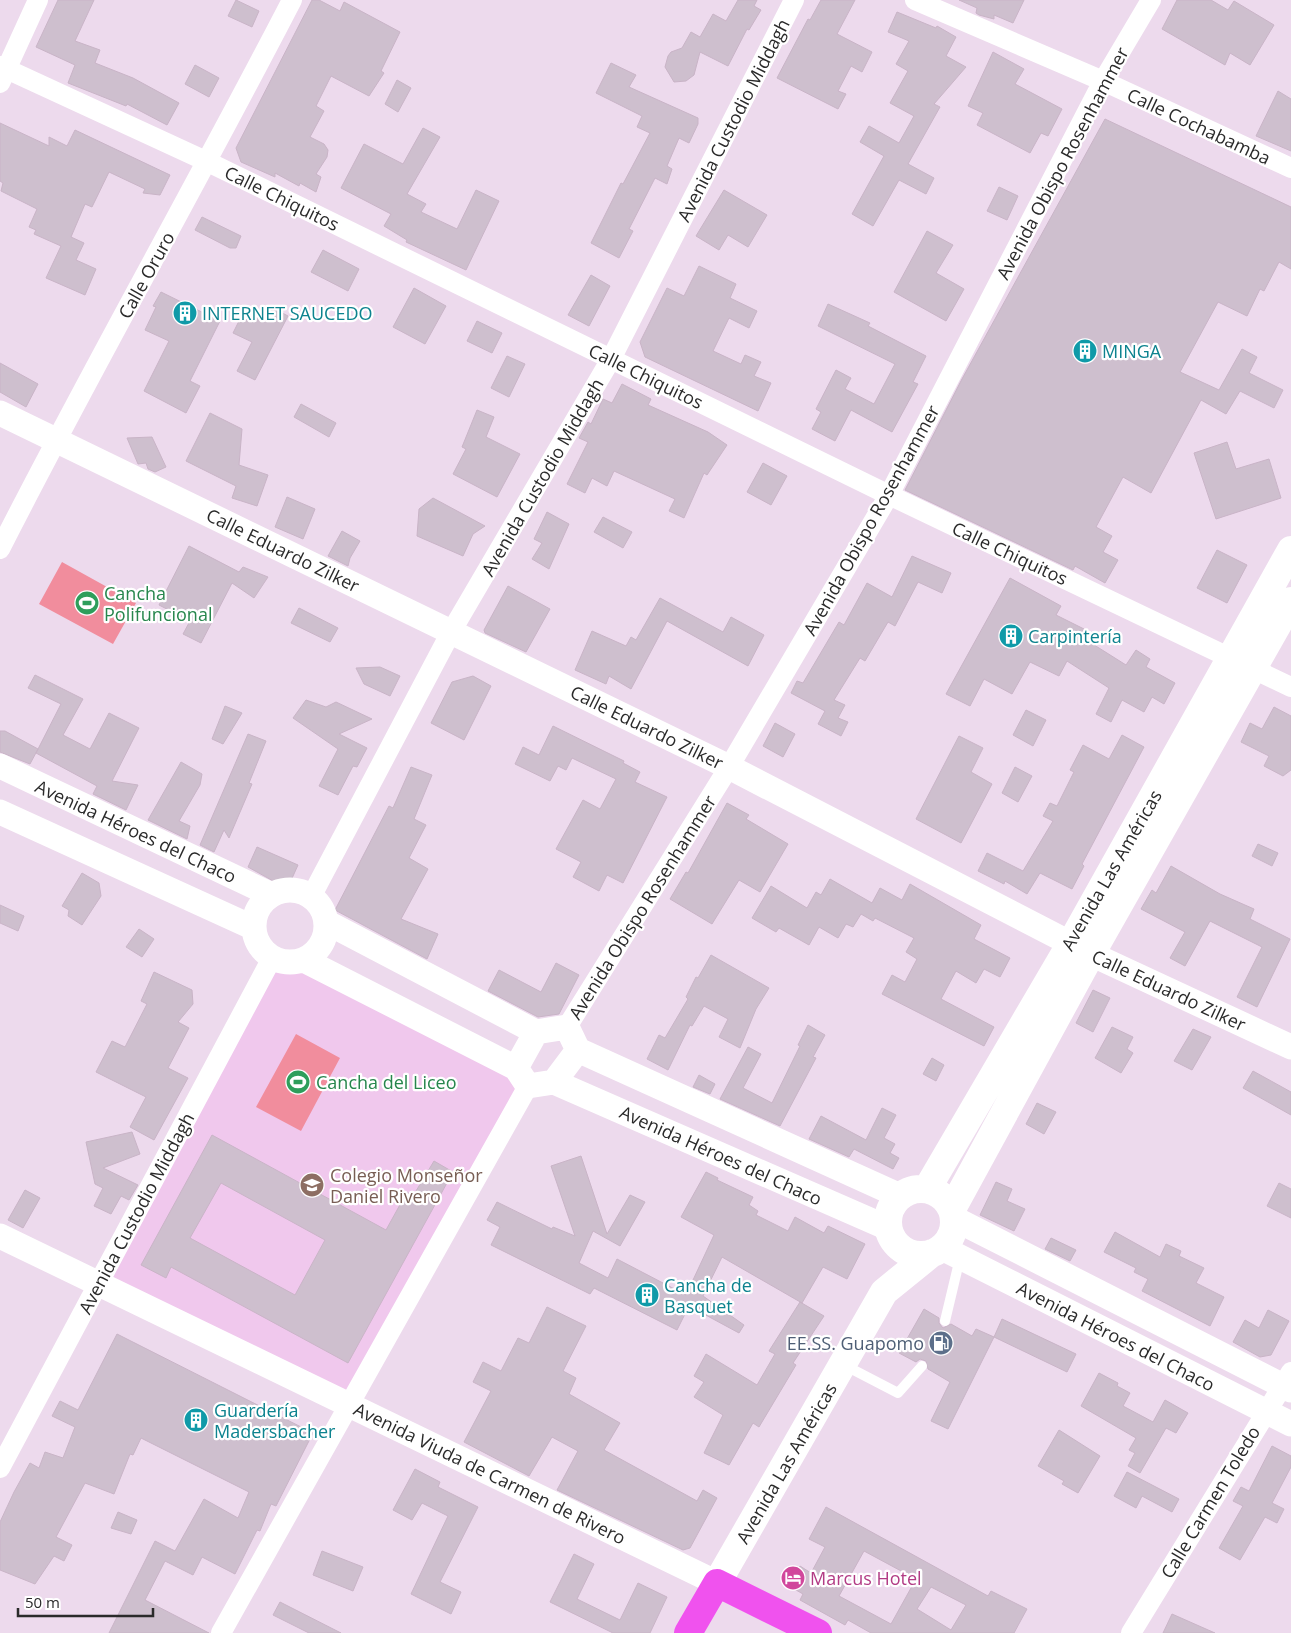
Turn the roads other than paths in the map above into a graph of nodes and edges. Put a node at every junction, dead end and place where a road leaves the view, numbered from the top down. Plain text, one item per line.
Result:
1 (38, 0) edge
2 (292, 0) edge
3 (794, 0) edge
4 (915, 0) edge
5 (1151, 0) edge
6 (2, 73) edge
7 (1103, 81) junction
8 (208, 162) junction
9 (1291, 168) edge
10 (610, 359) junction
11 (0, 413) edge
12 (56, 440) junction
13 (889, 495) junction
14 (0, 549) edge
15 (1291, 550) edge
16 (1291, 601) edge
17 (451, 632) junction
18 (1243, 664) junction
19 (1291, 687) edge
20 (0, 766) edge
21 (729, 768) junction
22 (0, 812) edge
23 (272, 895) junction
24 (311, 897) junction
25 (326, 922) junction
26 (254, 928) junction
27 (1081, 949) junction
28 (272, 958) junction
29 (304, 960) junction
30 (567, 1027) junction
31 (536, 1032) junction
32 (1291, 1047) edge
33 (578, 1050) junction
34 (522, 1077) junction
35 (554, 1082) junction
36 (927, 1188) junction
37 (900, 1196) junction
38 (954, 1214) junction
39 (890, 1232) junction
40 (0, 1236) edge
41 (945, 1253) junction
42 (98, 1284) junction
43 (884, 1292) junction
44 (945, 1321) dead end
45 (843, 1365) junction
46 (922, 1366) dead end
47 (1288, 1382) edge
48 (348, 1405) junction
49 (1266, 1411) junction
50 (1291, 1424) edge
51 (0, 1468) edge
52 (716, 1583) junction
53 (221, 1633) edge
54 (688, 1633) edge
55 (818, 1633) edge
56 (1131, 1633) edge

1 - 6 street
2 - 8 street, Calle Oruro
3 - 10 street, Avenida Custodio Middagh
4 - 7 street, Calle Cochabamba
5 - 7 street, Avenida Obispo Rosenhammer
6 - 8 street, Calle Chiquitos
7 - 9 street, Calle Cochabamba
7 - 13 street, Avenida Obispo Rosenhammer
8 - 10 street, Calle Chiquitos
8 - 12 street, Calle Oruro
10 - 13 street, Calle Chiquitos
10 - 17 street, Avenida Custodio Middagh
11 - 12 street, Calle Eduardo Zilker
12 - 14 street, Calle Oruro
12 - 17 street, Calle Eduardo Zilker
13 - 18 street, Calle Chiquitos
13 - 21 street, Avenida Obispo Rosenhammer
15 - 18 main road, Avenida Las Américas
16 - 18 main road, Avenida Las Américas
17 - 21 street, Calle Eduardo Zilker
17 - 24 street, Avenida Custodio Middagh
18 - 19 street, Calle Chiquitos
18 - 27 main road, Avenida Las Américas
20 - 23 street, Avenida Héroes del Chaco
21 - 27 street, Calle Eduardo Zilker
21 - 30 street, Avenida Obispo Rosenhammer
22 - 26 street
23 - 24 street
23 - 26 street
24 - 25 street
25 - 29 street
25 - 31 street
26 - 28 street
27 - 32 street, Calle Eduardo Zilker
27 - 36 main road, Avenida Las Américas
27 - 38 main road, Avenida Las Américas
28 - 29 street
28 - 42 street, Avenida Custodio Middagh
29 - 34 street
30 - 31 street
30 - 33 street
31 - 34 street
33 - 35 street
33 - 37 street, Avenida Héroes del Chaco
34 - 35 street
34 - 48 street
35 - 39 street, Avenida Héroes del Chaco
36 - 37 main road
36 - 38 main road
37 - 39 main road
38 - 41 main road
38 - 47 street, Avenida Héroes del Chaco
39 - 41 main road
39 - 43 main road, Avenida Las Américas
40 - 42 street, Avenida Viuda de Carmen de Rivero
41 - 43 main road, Avenida Las Américas
41 - 44 lane
41 - 49 street, Avenida Héroes del Chaco
42 - 48 street, Avenida Viuda de Carmen de Rivero
42 - 51 street, Avenida Custodio Middagh
43 - 45 main road, Avenida Las Américas
45 - 46 lane
45 - 52 main road, Avenida Las Américas
47 - 49 street, Calle Carmen Toledo
48 - 52 street, Avenida Viuda de Carmen de Rivero
48 - 53 street
49 - 50 street, Avenida Héroes del Chaco
49 - 56 street, Calle Carmen Toledo
52 - 54 highway, Avenida Las Américas
52 - 55 highway, Avenida Viuda de Carmen de Rivero

